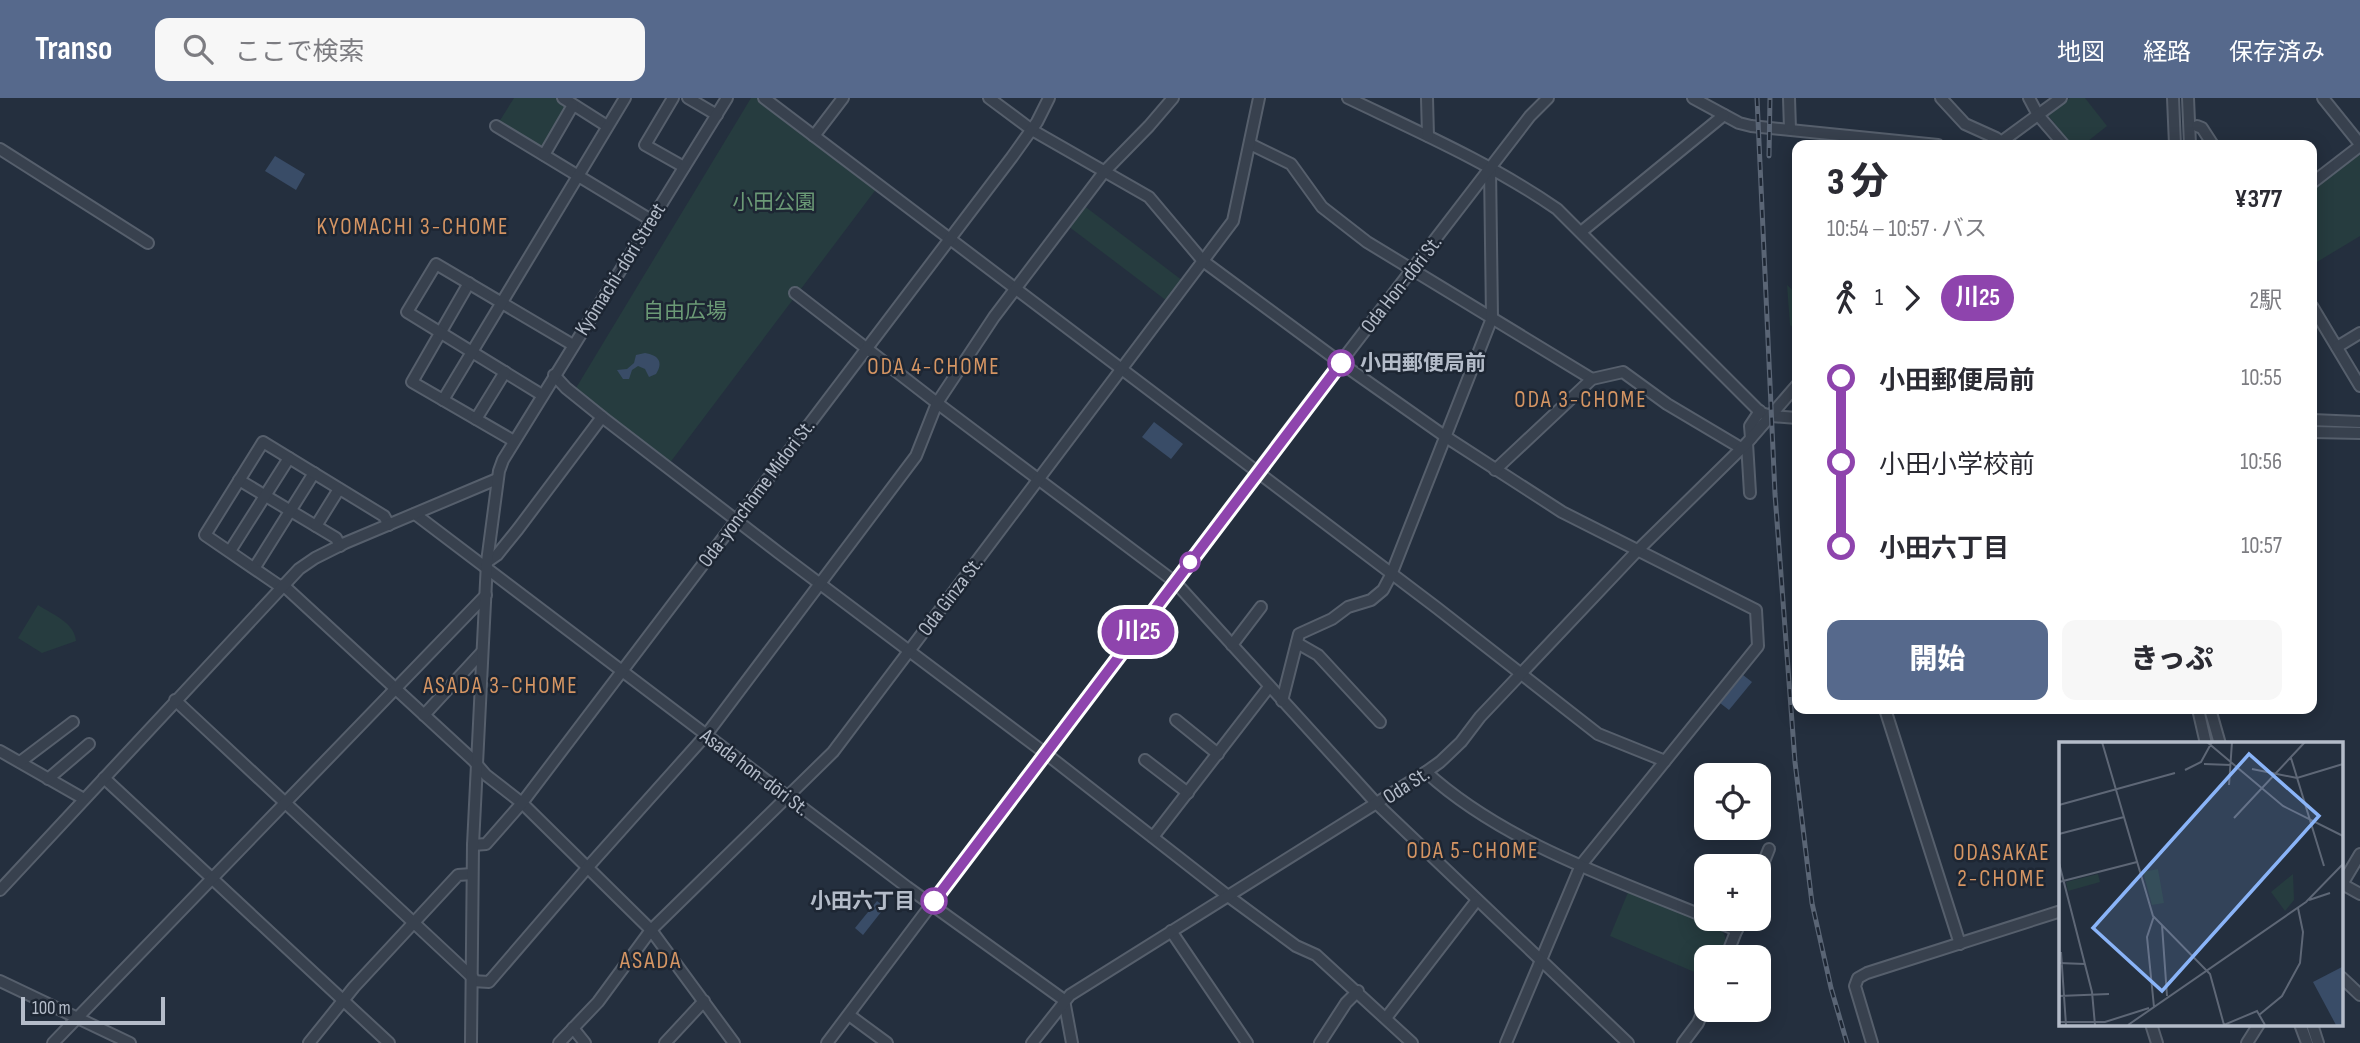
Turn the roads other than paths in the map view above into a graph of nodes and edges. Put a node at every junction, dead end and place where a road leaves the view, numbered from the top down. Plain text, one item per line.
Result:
1 (563, 98) edge
2 (625, 98) edge
3 (673, 98) edge
4 (688, 98) edge
5 (727, 98) edge
6 (764, 98) edge
7 (843, 98) edge
8 (989, 98) edge
9 (1049, 98) edge
10 (1173, 98) edge
11 (1259, 98) edge
12 (1348, 98) edge
13 (1427, 98) edge
14 (1547, 98) edge
15 (1693, 98) edge
16 (1789, 98) edge
17 (1941, 98) edge
18 (2029, 98) edge
19 (2061, 98) edge
20 (2176, 98) edge
21 (2188, 98) edge
22 (2323, 98) edge
23 (577, 103) edge
24 (717, 115) junction
25 (1724, 115) junction
26 (2038, 115) junction
27 (496, 126) dead end
28 (607, 126) junction
29 (2197, 126) dead end
30 (1790, 129) junction
31 (1032, 130) junction
32 (814, 136) junction
33 (1428, 136) junction
34 (1892, 140) edge
35 (1997, 140) edge
36 (2004, 140) edge
37 (2060, 140) edge
38 (2175, 140) edge
39 (2190, 140) edge
40 (2210, 140) edge
41 (1250, 144) junction
42 (2360, 145) edge
43 (0, 149) edge
44 (544, 155) junction
45 (684, 167) junction
46 (1490, 167) junction
47 (1104, 172) junction
48 (577, 175) junction
49 (2317, 179) edge
50 (651, 220) junction
51 (1581, 232) junction
52 (950, 239) junction
53 (148, 243) dead end
54 (1203, 261) junction
55 (1413, 271) junction
56 (469, 283) junction
57 (1014, 289) junction
58 (795, 293) dead end
59 (501, 302) junction
60 (2317, 314) edge
61 (1492, 318) junction
62 (440, 332) junction
63 (2360, 333) edge
64 (573, 345) junction
65 (2337, 348) junction
66 (866, 349) junction
67 (471, 352) junction
68 (1341, 363) junction
69 (1121, 370) junction
70 (505, 372) junction
71 (554, 375) junction
72 (1592, 379) junction
73 (2360, 386) edge
74 (1792, 391) edge
75 (542, 395) junction
76 (443, 400) junction
77 (937, 403) junction
78 (1759, 411) junction
79 (1772, 416) junction
80 (602, 417) junction
81 (1792, 418) edge
82 (477, 419) junction
83 (2317, 421) edge
84 (2360, 422) edge
85 (2317, 432) edge
86 (2360, 432) edge
87 (1446, 437) junction
88 (514, 442) junction
89 (1746, 443) junction
90 (289, 458) junction
91 (1495, 470) junction
92 (1258, 472) junction
93 (314, 473) junction
94 (497, 479) junction
95 (240, 480) junction
96 (1039, 480) junction
97 (339, 489) junction
98 (1751, 493) dead end
99 (265, 496) junction
100 (291, 511) junction
101 (415, 514) junction
102 (736, 519) junction
103 (389, 525) junction
104 (316, 526) junction
105 (340, 546) junction
106 (230, 551) junction
107 (1637, 551) junction
108 (487, 566) junction
109 (255, 567) junction
110 (1391, 575) junction
111 (1175, 582) junction
112 (821, 583) junction
113 (282, 586) junction
114 (486, 595) junction
115 (1261, 607) dead end
116 (1297, 643) junction
117 (1232, 645) junction
118 (909, 651) junction
119 (482, 652) junction
120 (622, 672) junction
121 (1521, 673) junction
122 (1269, 687) junction
123 (395, 689) junction
124 (175, 700) junction
125 (1282, 701) junction
126 (1887, 714) edge
127 (2199, 714) edge
128 (2211, 714) edge
129 (424, 715) junction
130 (1175, 720) dead end
131 (73, 722) dead end
132 (1380, 722) dead end
133 (706, 736) junction
134 (2206, 742) edge
135 (2219, 742) edge
136 (89, 744) dead end
137 (0, 751) edge
138 (1045, 752) junction
139 (1218, 754) junction
140 (1145, 760) dead end
141 (1665, 761) junction
142 (20, 762) junction
143 (477, 764) junction
144 (1426, 772) junction
145 (104, 778) junction
146 (48, 779) junction
147 (1188, 793) junction
148 (789, 797) junction
149 (84, 799) junction
150 (285, 803) junction
151 (522, 803) junction
152 (1377, 804) junction
153 (1153, 837) junction
154 (472, 845) junction
155 (1769, 849) dead end
156 (1767, 854) edge
157 (2360, 854) edge
158 (1581, 865) junction
159 (588, 867) junction
160 (472, 874) junction
161 (212, 878) junction
162 (2342, 883) edge
163 (2342, 885) edge
164 (0, 890) edge
165 (2360, 894) edge
166 (1228, 896) junction
167 (1477, 900) junction
168 (932, 904) junction
169 (1694, 912) edge
170 (2059, 912) edge
171 (414, 923) junction
172 (652, 930) junction
173 (1171, 931) junction
174 (1960, 944) junction
175 (1541, 959) junction
176 (2342, 978) edge
177 (472, 979) junction
178 (0, 981) edge
179 (1358, 991) junction
180 (2360, 995) edge
181 (1064, 1000) junction
182 (344, 1001) junction
183 (704, 1001) junction
184 (849, 1015) junction
185 (77, 1018) junction
186 (1386, 1018) junction
187 (1698, 1022) edge
188 (2152, 1026) edge
189 (2258, 1026) edge
190 (2301, 1026) edge
191 (2313, 1026) edge
192 (573, 1028) junction
193 (830, 1042) edge
194 (53, 1043) edge
195 (130, 1043) edge
196 (309, 1043) edge
197 (389, 1043) edge
198 (471, 1043) edge
199 (559, 1043) edge
200 (585, 1043) edge
201 (665, 1043) edge
202 (734, 1043) edge
203 (887, 1043) edge
204 (1032, 1043) edge
205 (1072, 1043) edge
206 (1247, 1043) edge
207 (1320, 1043) edge
208 (1412, 1043) edge
209 (1506, 1043) edge
210 (1628, 1043) edge
211 (1683, 1043) edge
212 (1872, 1043) edge
213 (2157, 1043) edge
214 (2247, 1043) edge
215 (2307, 1043) edge
216 (2318, 1043) edge

1 - 23 street
2 - 28 street
3 - 45 street
4 - 24 street
5 - 24 street, Kyōmachi-dōri Street
6 - 32 street
7 - 32 street
8 - 31 street
9 - 31 street, Oda-yonchōme Midori St.
10 - 47 street
11 - 41 street, Oda Ginza St.
12 - 33 street
13 - 33 street
14 - 46 street, Oda Hon-dōri St.
15 - 25 street
16 - 30 street
17 - 35 street
18 - 26 street
19 - 26 street
20 - 38 street
21 - 39 street
22 - 42 street
23 - 28 street
23 - 44 street
24 - 45 street, Kyōmachi-dōri Street
25 - 30 street
25 - 51 street
26 - 36 street
26 - 37 street
27 - 44 street
28 - 48 street
29 - 40 street
30 - 34 street
31 - 47 street
31 - 52 street, Oda-yonchōme Midori St.
32 - 52 street
33 - 46 street
41 - 54 street, Oda Ginza St.
41 - 55 street
42 - 49 street
43 - 53 street
44 - 48 street
45 - 50 street, Kyōmachi-dōri Street
46 - 51 street
46 - 55 street, Oda Hon-dōri St.
46 - 61 street
47 - 54 street
47 - 57 street
48 - 50 street
48 - 59 street
50 - 64 street, Kyōmachi-dōri Street
51 - 78 street
52 - 57 street
52 - 66 street, Oda-yonchōme Midori St.
54 - 68 street
54 - 69 street, Oda Ginza St.
55 - 61 street
55 - 68 street, Oda Hon-dōri St.
56 - 59 street
56 - 62 street
56 - 62 street
57 - 69 street
57 - 77 street
58 - 66 street
59 - 64 street
59 - 67 street
60 - 65 street
61 - 72 street
61 - 87 street
62 - 67 street
62 - 76 street
63 - 65 street
64 - 71 street, Kyōmachi-dōri Street
65 - 73 street
66 - 77 street
66 - 102 street, Oda-yonchōme Midori St.
67 - 70 street
67 - 76 street
68 - 87 street
68 - 92 street, Oda Hon-dōri St.
69 - 92 street
69 - 96 street, Oda Ginza St.
70 - 75 street
70 - 82 street
71 - 75 street, Kyōmachi-dōri Street
71 - 80 street
72 - 89 street
72 - 91 street
74 - 79 street, Oda St.
75 - 88 street, Kyōmachi-dōri Street
76 - 82 street
77 - 96 street
77 - 112 street
78 - 79 street
78 - 89 street
79 - 81 street
79 - 89 street, Oda St.
80 - 102 street
80 - 108 street
82 - 88 street
83 - 84 street
85 - 86 street
87 - 91 street
87 - 110 street
88 - 94 street, Kyōmachi-dōri Street
89 - 98 street
89 - 107 street, Oda St.
90 - 93 street
90 - 95 street
90 - 99 street
91 - 107 street
92 - 110 street
92 - 111 street, Oda Hon-dōri St.
93 - 97 street
93 - 100 street
94 - 101 street
94 - 108 street, Kyōmachi-dōri Street
95 - 99 street
95 - 106 street
96 - 111 street
96 - 118 street, Oda Ginza St.
97 - 103 street
97 - 104 street
99 - 100 street
99 - 106 street
100 - 104 street
100 - 109 street
101 - 103 street
101 - 108 street, Asada hon-dōri St.
102 - 112 street
102 - 120 street, Oda-yonchōme Midori St.
103 - 105 street
104 - 105 street
105 - 113 street
106 - 109 street
107 - 121 street, Oda St.
107 - 141 street
108 - 114 street, Kyōmachi-dōri Street
108 - 120 street, Asada hon-dōri St.
109 - 113 street
110 - 116 street
110 - 121 street
111 - 117 street
111 - 138 street, Oda Hon-dōri St.
112 - 118 street
112 - 133 street
113 - 123 street
113 - 124 street
114 - 119 street, Kyōmachi-dōri Street
114 - 123 street
115 - 117 street
116 - 125 street
116 - 132 street
117 - 122 street
118 - 138 street
118 - 148 street, Oda Ginza St.
119 - 129 street
119 - 143 street, Kyōmachi-dōri Street
120 - 133 street, Asada hon-dōri St.
120 - 151 street, Oda-yonchōme Midori St.
121 - 141 street
121 - 144 street, Oda St.
122 - 125 street
122 - 139 street
123 - 129 street
123 - 150 street
124 - 145 street
124 - 150 street
125 - 152 street
126 - 174 street
127 - 134 street
128 - 135 street
129 - 143 street
130 - 139 street
131 - 142 street
133 - 148 street, Asada hon-dōri St.
133 - 159 street
136 - 146 street
137 - 142 street
138 - 153 street
138 - 168 street, Oda Hon-dōri St.
139 - 147 street
140 - 147 street
141 - 158 street
142 - 146 street
143 - 151 street
143 - 154 street, Kyōmachi-dōri Street
144 - 152 street, Oda St.
144 - 158 street
145 - 149 street
145 - 161 street
146 - 149 street
147 - 153 street
148 - 168 street, Asada hon-dōri St.
148 - 172 street, Oda Ginza St.
149 - 164 street
150 - 161 street
150 - 171 street
151 - 154 street, Oda-yonchōme Midori St.
151 - 159 street
152 - 166 street, Oda St.
152 - 167 street
153 - 166 street
154 - 160 street, Kyōmachi-dōri Street
155 - 156 street
157 - 162 street
158 - 169 street
158 - 175 street
159 - 172 street
159 - 177 street
160 - 171 street
160 - 177 street, Kyōmachi-dōri Street
161 - 182 street
161 - 185 street
163 - 165 street
166 - 173 street, Oda St.
166 - 179 street
167 - 175 street
167 - 186 street
168 - 181 street, Asada hon-dōri St.
168 - 184 street, Oda Hon-dōri St.
170 - 174 street
171 - 177 street
171 - 182 street
172 - 183 street
172 - 192 street, Oda Ginza St.
173 - 181 street, Oda St.
173 - 206 street
174 - 212 street
175 - 209 street
175 - 210 street
176 - 180 street
177 - 198 street, Kyōmachi-dōri Street
178 - 185 street
179 - 186 street
179 - 207 street
181 - 204 street, Oda St.
181 - 205 street
182 - 196 street
182 - 197 street
183 - 201 street
183 - 202 street
184 - 193 street, Oda Hon-dōri St.
184 - 203 street
185 - 194 street
185 - 195 street
186 - 208 street
187 - 211 street
188 - 213 street
189 - 214 street
190 - 215 street
191 - 216 street
192 - 199 street, Oda Ginza St.
192 - 200 street

